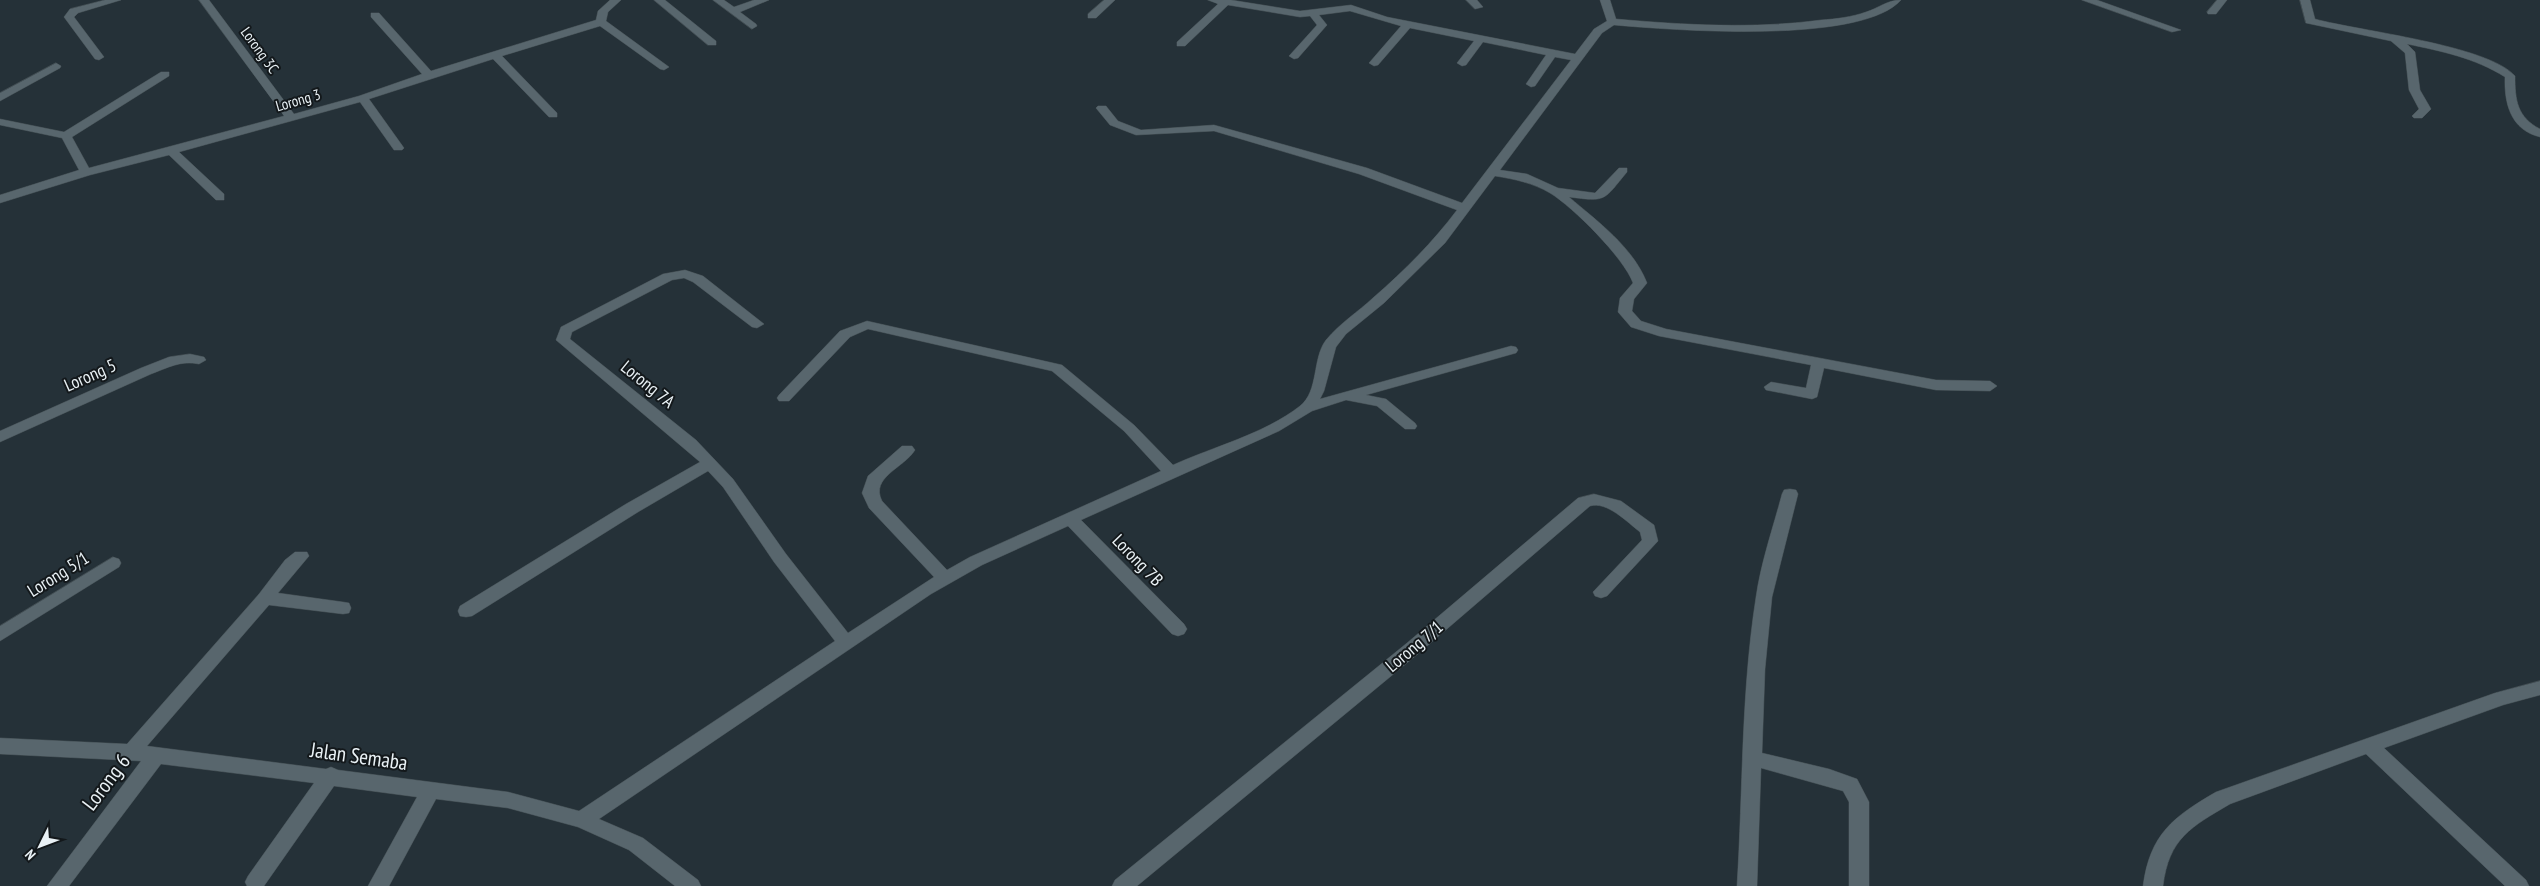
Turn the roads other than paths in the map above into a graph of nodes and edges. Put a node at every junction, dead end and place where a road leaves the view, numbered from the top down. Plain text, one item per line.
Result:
1 (116, 0) edge
2 (204, 0) edge
3 (616, 0) edge
4 (659, 0) edge
5 (718, 0) edge
6 (764, 0) edge
7 (1110, 0) edge
8 (1213, 0) edge
9 (1288, 0) edge
10 (1605, 0) edge
11 (1896, 0) edge
12 (2087, 0) edge
13 (2222, 0) edge
14 (2305, 0) edge
15 (1226, 2) junction
16 (1241, 2) edge
17 (1350, 4) edge
18 (732, 11) junction
19 (2212, 12) dead end
20 (1313, 13) junction
21 (1300, 14) junction
22 (375, 15) dead end
23 (1092, 16) dead end
24 (602, 22) junction
25 (1612, 22) junction
26 (1408, 24) junction
27 (752, 26) dead end
28 (2176, 30) dead end
29 (1480, 39) junction
30 (2396, 41) junction
31 (712, 43) dead end
32 (1181, 44) dead end
33 (1552, 53) junction
34 (495, 54) junction
35 (1294, 56) dead end
36 (99, 58) dead end
37 (1578, 58) junction
38 (1374, 63) dead end
39 (1462, 63) dead end
40 (56, 66) dead end
41 (664, 67) dead end
42 (165, 74) dead end
43 (429, 75) junction
44 (1531, 84) dead end
45 (0, 98) edge
46 (363, 98) junction
47 (1102, 108) dead end
48 (553, 115) dead end
49 (2418, 116) dead end
50 (291, 118) junction
51 (0, 122) edge
52 (2540, 134) edge
53 (66, 136) junction
54 (398, 148) dead end
55 (171, 151) junction
56 (1623, 170) dead end
57 (86, 172) junction
58 (1492, 172) junction
59 (1555, 191) junction
60 (220, 197) dead end
61 (0, 199) edge
62 (1464, 208) junction
63 (757, 324) dead end
64 (1511, 350) dead end
65 (199, 360) dead end
66 (1818, 364) junction
67 (1990, 386) dead end
68 (1771, 387) dead end
69 (1344, 396) junction
70 (784, 398) dead end
71 (1307, 408) junction
72 (1410, 426) dead end
73 (0, 438) edge
74 (907, 450) dead end
75 (710, 463) junction
76 (1171, 472) junction
77 (1790, 494) dead end
78 (1070, 518) junction
79 (301, 556) dead end
80 (113, 563) dead end
81 (945, 579) junction
82 (1601, 592) dead end
83 (265, 598) junction
84 (343, 608) dead end
85 (466, 611) dead end
86 (1178, 629) dead end
87 (0, 634) edge
88 (847, 644) junction
89 (2540, 688) edge
90 (2369, 745) junction
91 (0, 746) edge
92 (130, 752) junction
93 (156, 755) junction
94 (1751, 758) junction
95 (330, 776) junction
96 (431, 789) junction
97 (581, 820) junction
98 (255, 882) dead end
99 (57, 886) edge
100 (378, 886) edge
101 (691, 886) edge
102 (1122, 886) edge
103 (1747, 886) edge
104 (1859, 886) edge
105 (2153, 886) edge
106 (2519, 886) edge

1 - 36 street
2 - 50 street, Lorong 3C
3 - 24 street
4 - 31 street
5 - 18 street
6 - 18 street
7 - 23 street
8 - 15 street
9 - 21 street
10 - 25 street
11 - 25 street
12 - 28 street
13 - 19 street
14 - 30 street
15 - 16 street
15 - 32 street
16 - 21 street
17 - 20 street
17 - 26 street
18 - 27 street
20 - 21 street
20 - 35 street
22 - 43 street
24 - 34 street, Lorong 3
24 - 41 street
25 - 37 street
26 - 29 street
26 - 38 street
29 - 33 street
29 - 39 street
30 - 49 street
30 - 52 street
33 - 37 street
33 - 44 street
34 - 43 street, Lorong 3
34 - 48 street
37 - 58 street
40 - 45 street
42 - 53 street
43 - 46 street, Lorong 3
46 - 50 street, Lorong 3
46 - 54 street
47 - 62 street
50 - 55 street, Lorong 3
51 - 53 street
53 - 57 street
55 - 57 street, Lorong 3
55 - 60 street
56 - 59 street
57 - 61 street, Lorong 3
58 - 59 street
58 - 62 street
59 - 66 street
62 - 71 street
63 - 75 street, Lorong 7A
64 - 69 street
65 - 73 street, Lorong 5
66 - 67 street
66 - 68 street
69 - 71 street
69 - 72 street
70 - 76 street
71 - 76 street
74 - 81 street
75 - 85 street
75 - 88 street, Lorong 7A
76 - 78 street
77 - 94 street
78 - 81 street
78 - 86 street, Lorong 7B
79 - 83 street
80 - 87 street, Lorong 5/1
81 - 88 street
82 - 102 street, Lorong 7/1
83 - 84 street
83 - 92 street
88 - 97 street
89 - 90 street
90 - 105 street
90 - 106 street
91 - 92 street, Jalan Semaba
92 - 93 street, Jalan Semaba
93 - 95 street, Jalan Semaba
93 - 99 street, Lorong 6
94 - 103 street
94 - 104 street
95 - 96 street, Jalan Semaba
95 - 98 street
96 - 97 street, Jalan Semaba
96 - 100 street
97 - 101 street, Jalan Semaba

